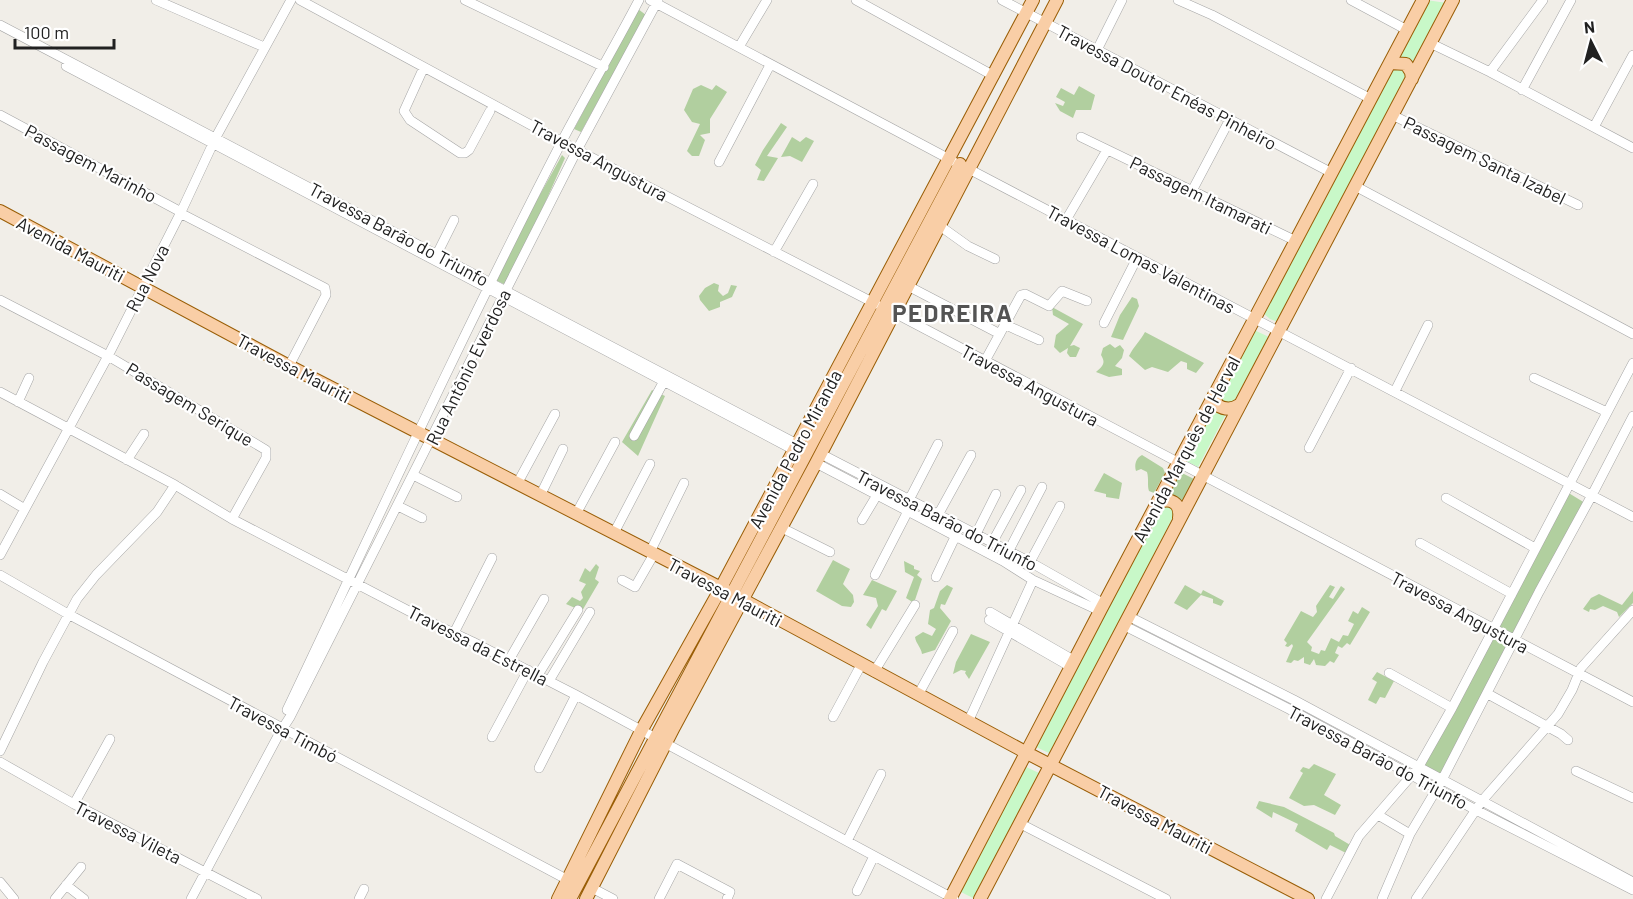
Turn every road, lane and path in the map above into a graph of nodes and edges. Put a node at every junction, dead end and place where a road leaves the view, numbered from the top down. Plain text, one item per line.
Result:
1 (156, 0) edge
2 (291, 0) edge
3 (300, 0) edge
4 (465, 0) edge
5 (639, 0) edge
6 (767, 0) edge
7 (856, 0) edge
8 (1002, 0) edge
9 (1034, 0) edge
10 (1057, 0) edge
11 (1122, 0) edge
12 (1178, 0) edge
13 (1351, 0) edge
14 (1423, 0) edge
15 (1453, 0) edge
16 (1543, 0) edge
17 (1571, 0) edge
18 (655, 1) edge
19 (1026, 13) junction
20 (1045, 22) junction
21 (0, 25) edge
22 (1407, 30) junction
23 (6, 32) edge
24 (1430, 43) junction
25 (264, 47) junction
26 (739, 47) junction
27 (1096, 50) junction
28 (1633, 55) edge
29 (1390, 63) junction
30 (770, 65) junction
31 (1631, 66) edge
32 (604, 67) junction
33 (424, 68) junction
34 (1490, 72) junction
35 (994, 76) junction
36 (1412, 79) junction
37 (1522, 90) junction
38 (1371, 99) junction
39 (490, 111) dead end
40 (0, 115) edge
41 (1392, 115) junction
42 (1230, 121) junction
43 (1594, 127) junction
44 (1081, 136) dead end
45 (214, 140) junction
46 (562, 141) junction
47 (1633, 148) edge
48 (577, 150) junction
49 (1107, 150) junction
50 (719, 162) dead end
51 (960, 164) junction
52 (1332, 173) junction
53 (813, 184) dead end
54 (1355, 186) junction
55 (1193, 189) junction
56 (1578, 205) dead end
57 (0, 212) edge
58 (181, 212) junction
59 (361, 218) junction
60 (454, 220) dead end
61 (1066, 220) junction
62 (940, 226) junction
63 (1296, 241) junction
64 (774, 252) junction
65 (437, 254) junction
66 (1137, 258) junction
67 (995, 259) dead end
68 (142, 286) junction
69 (490, 286) junction
70 (908, 286) junction
71 (504, 293) junction
72 (0, 300) edge
73 (1088, 301) dead end
74 (884, 308) junction
75 (1255, 318) junction
76 (1104, 323) dead end
77 (1006, 325) junction
78 (1428, 325) dead end
79 (1279, 330) junction
80 (1000, 334) junction
81 (1633, 334) edge
82 (1039, 340) dead end
83 (108, 356) junction
84 (985, 361) junction
85 (1633, 363) edge
86 (289, 366) junction
87 (1351, 368) junction
88 (655, 372) junction
89 (29, 378) dead end
90 (1534, 378) dead end
91 (664, 381) junction
92 (1395, 391) junction
93 (0, 392) edge
94 (1214, 395) junction
95 (18, 402) junction
96 (1239, 405) junction
97 (1607, 412) junction
98 (555, 414) dead end
99 (1633, 416) edge
100 (69, 429) junction
101 (144, 434) dead end
102 (419, 434) junction
103 (634, 436) dead end
104 (432, 440) junction
105 (615, 442) dead end
106 (938, 444) dead end
107 (796, 447) junction
108 (1309, 448) dead end
109 (563, 449) dead end
110 (409, 454) junction
111 (970, 455) dead end
112 (819, 459) junction
113 (128, 460) junction
114 (422, 460) junction
115 (1178, 463) junction
116 (650, 464) dead end
117 (413, 475) junction
118 (1201, 476) junction
119 (1570, 482) junction
120 (684, 483) dead end
121 (517, 484) junction
122 (175, 485) junction
123 (1042, 487) dead end
124 (1021, 490) dead end
125 (0, 494) edge
126 (996, 494) dead end
127 (877, 495) junction
128 (1592, 495) junction
129 (457, 496) dead end
130 (540, 496) junction
131 (1446, 498) dead end
132 (909, 500) junction
133 (1157, 503) junction
134 (398, 506) junction
135 (1060, 506) dead end
136 (25, 509) junction
137 (908, 511) junction
138 (576, 514) junction
139 (938, 515) junction
140 (1633, 517) edge
141 (422, 518) dead end
142 (1179, 518) junction
143 (232, 519) junction
144 (862, 520) dead end
145 (782, 528) junction
146 (614, 533) junction
147 (976, 534) junction
148 (956, 535) junction
149 (992, 543) junction
150 (1420, 543) dead end
151 (1535, 548) junction
152 (1009, 551) junction
153 (830, 552) dead end
154 (652, 553) junction
155 (0, 555) edge
156 (492, 558) dead end
157 (1003, 561) junction
158 (1030, 562) junction
159 (0, 575) edge
160 (875, 575) dead end
161 (936, 577) dead end
162 (622, 580) dead end
163 (1033, 580) junction
164 (353, 581) junction
165 (721, 588) junction
166 (1512, 594) junction
167 (544, 598) dead end
168 (737, 599) junction
169 (915, 605) dead end
170 (1102, 607) junction
171 (578, 610) dead end
172 (1633, 610) edge
173 (590, 612) dead end
174 (68, 614) junction
175 (989, 616) dead end
176 (1126, 620) junction
177 (1013, 625) junction
178 (1493, 629) junction
179 (953, 631) dead end
180 (454, 633) junction
181 (1516, 641) junction
182 (509, 660) junction
183 (1073, 664) junction
184 (861, 665) junction
185 (528, 670) junction
186 (874, 672) junction
187 (1389, 674) dead end
188 (1579, 674) junction
189 (538, 675) junction
190 (549, 681) junction
191 (1488, 694) junction
192 (576, 695) junction
193 (918, 695) junction
194 (1633, 702) edge
195 (1452, 708) junction
196 (833, 717) dead end
197 (968, 722) junction
198 (1547, 727) junction
199 (281, 730) junction
200 (641, 731) junction
201 (492, 737) dead end
202 (110, 740) dead end
203 (660, 740) junction
204 (1568, 740) dead end
205 (0, 751) edge
206 (1027, 753) junction
207 (0, 762) edge
208 (1050, 765) junction
209 (539, 768) dead end
210 (1416, 771) junction
211 (1576, 771) dead end
212 (881, 774) dead end
213 (1440, 784) junction
214 (1633, 798) edge
215 (74, 804) junction
216 (1479, 806) junction
217 (1378, 815) junction
218 (1019, 823) junction
219 (1410, 834) junction
220 (847, 842) junction
221 (874, 856) junction
222 (81, 867) dead end
223 (206, 872) junction
224 (1603, 874) junction
225 (568, 880) junction
226 (0, 882) edge
227 (1633, 882) edge
228 (66, 885) junction
229 (364, 890) dead end
230 (1633, 890) edge
231 (857, 891) dead end
232 (589, 894) edge
233 (1289, 895) edge
234 (729, 896) edge
235 (952, 898) edge
236 (14, 899) edge
237 (56, 899) edge
238 (84, 899) edge
239 (191, 899) edge
240 (256, 899) edge
241 (359, 899) edge
242 (558, 899) edge
243 (570, 899) edge
244 (613, 899) edge
245 (659, 899) edge
246 (980, 899) edge
247 (1166, 899) edge
248 (1308, 899) edge
249 (1326, 899) edge
250 (1382, 899) edge
251 (1416, 899) edge

1 - 25 street
2 - 25 street, Rua Nova
3 - 33 street, Travessa Angustura
4 - 32 street
5 - 32 street, Rua Antônio Everdosa
6 - 26 street
7 - 35 street
8 - 19 street, Travessa Doutor Enéas Pinheiro
9 - 19 main road, Avenida Pedro Miranda
10 - 20 main road, Avenida Pedro Miranda
11 - 27 street
12 - 38 street
13 - 22 street
14 - 22 main road, Avenida Marquês de Herval
15 - 24 main road, Avenida Marquês de Herval
16 - 34 street
17 - 37 street
18 - 26 street, Travessa Lomas Valentinas
18 - 48 street, Rua Antônio Everdosa
19 - 20 street, Travessa Doutor Enéas Pinheiro
19 - 35 main road, Avenida Pedro Miranda
20 - 27 street, Travessa Doutor Enéas Pinheiro
20 - 51 main road, Avenida Pedro Miranda
21 - 23 street, Travessa Barão do Triunfo
22 - 29 main road, Avenida Marquês de Herval
23 - 45 street, Travessa Barão do Triunfo
24 - 34 street
24 - 36 main road, Avenida Marquês de Herval
25 - 45 street, Rua Nova
26 - 30 street, Travessa Lomas Valentinas
27 - 42 street, Travessa Doutor Enéas Pinheiro
28 - 31 street
29 - 36 main road
29 - 38 main road, Avenida Marquês de Herval
30 - 50 street
30 - 51 street, Travessa Lomas Valentinas
31 - 43 street
32 - 46 street, Rua Antônio Everdosa
33 - 39 street
33 - 46 street, Travessa Angustura
34 - 37 street
35 - 51 main road, Avenida Pedro Miranda
36 - 41 main road, Avenida Marquês de Herval
37 - 43 street
38 - 52 main road, Avenida Marquês de Herval
40 - 58 street, Passagem Marinho
41 - 54 main road, Avenida Marquês de Herval
41 - 56 street, Passagem Santa Izabel
42 - 52 street, Travessa Doutor Enéas Pinheiro
42 - 55 street
43 - 47 street
44 - 49 street, Passagem Itamarati
45 - 58 street, Rua Nova
45 - 59 street, Travessa Barão do Triunfo
46 - 48 street, Travessa Angustura
46 - 69 street, Rua Antônio Everdosa
48 - 64 street, Travessa Angustura
48 - 71 street, Rua Antônio Everdosa
49 - 55 street, Passagem Itamarati
49 - 61 street
51 - 61 street, Travessa Lomas Valentinas
51 - 62 main road, Avenida Pedro Miranda
51 - 74 main road, Avenida Pedro Miranda
52 - 63 main road, Avenida Marquês de Herval
53 - 64 street
54 - 79 main road, Avenida Marquês de Herval
54 - 81 street
55 - 63 street, Passagem Itamarati
57 - 68 main road, Avenida Mauriti
58 - 68 street, Rua Nova
58 - 86 street, Passagem Marinho
59 - 65 street, Travessa Barão do Triunfo
59 - 69 street, Travessa Barão do Triunfo
60 - 65 street
61 - 66 street, Travessa Lomas Valentinas
62 - 67 street
62 - 70 main road, Avenida Pedro Miranda
63 - 75 main road, Avenida Marquês de Herval
64 - 74 street, Travessa Angustura
65 - 69 street, Travessa Barão do Triunfo
66 - 75 street, Travessa Lomas Valentinas
66 - 76 street
68 - 83 street, Rua Nova
68 - 86 main road, Travessa Mauriti
69 - 71 street, Travessa Barão do Triunfo
69 - 102 street, Rua Antônio Everdosa
70 - 74 main road, Avenida Pedro Miranda
70 - 80 street
71 - 88 street, Travessa Barão do Triunfo
71 - 104 street, Rua Antônio Everdosa
72 - 83 street
73 - 77 street
74 - 84 street, Travessa Angustura
74 - 107 main road, Avenida Pedro Miranda
74 - 112 main road, Avenida Pedro Miranda
74 - 168 main road, Avenida Pedro Miranda
75 - 79 street, Travessa Lomas Valentinas
75 - 94 main road, Avenida Marquês de Herval
77 - 80 street
77 - 82 street
78 - 92 street
79 - 87 street, Travessa Lomas Valentinas
79 - 96 main road, Avenida Marquês de Herval
80 - 84 street
83 - 100 street, Rua Nova
83 - 143 street, Passagem Serique
84 - 115 street, Travessa Angustura
85 - 97 street
86 - 102 main road, Travessa Mauriti
87 - 92 street, Travessa Lomas Valentinas
87 - 108 street
88 - 91 street, Travessa Barão do Triunfo
88 - 107 street, Travessa Barão do Triunfo
89 - 95 street
90 - 97 street
91 - 103 street
91 - 107 street, Travessa Barão do Triunfo
92 - 119 street, Travessa Lomas Valentinas
93 - 95 street, Travessa da Estrella
94 - 96 main road
94 - 115 main road, Avenida Marquês de Herval
95 - 100 street, Travessa da Estrella
96 - 118 main road, Avenida Marquês de Herval
97 - 119 street
98 - 121 street
99 - 128 street
100 - 113 street, Travessa da Estrella
100 - 136 street, Rua Nova
101 - 113 street
102 - 104 main road, Travessa Mauriti
102 - 110 street, Rua Antônio Everdosa
104 - 114 street, Rua Antônio Everdosa
104 - 121 main road, Travessa Mauriti
105 - 138 street
106 - 132 street
107 - 165 main road, Avenida Pedro Miranda
109 - 130 street
110 - 114 street
110 - 164 street, Rua Antônio Everdosa
111 - 139 street
112 - 127 street, Travessa Barão do Triunfo
112 - 132 street, Travessa Barão do Triunfo
112 - 145 main road, Avenida Pedro Miranda
113 - 122 street, Travessa da Estrella
114 - 117 street, Rua Antônio Everdosa
115 - 118 street, Travessa Angustura
115 - 133 main road, Avenida Marquês de Herval
116 - 146 street
117 - 129 street
117 - 134 street, Rua Antônio Everdosa
118 - 142 main road, Avenida Marquês de Herval
118 - 178 street, Travessa Angustura
119 - 128 street, Travessa Lomas Valentinas
119 - 151 street
120 - 154 street
121 - 130 main road, Travessa Mauriti
122 - 143 street, Travessa da Estrella
122 - 174 street
123 - 152 street
124 - 149 street
125 - 136 street
126 - 147 street
127 - 137 street, Travessa Barão do Triunfo
127 - 144 street
128 - 140 street, Travessa Lomas Valentinas
128 - 181 street
130 - 138 main road, Travessa Mauriti
131 - 151 street
132 - 139 street, Travessa Barão do Triunfo
133 - 142 main road
133 - 170 main road, Avenida Marquês de Herval
134 - 141 street
134 - 164 street, Rua Antônio Everdosa
135 - 158 street
136 - 155 street, Rua Nova
137 - 148 street, Travessa Barão do Triunfo
137 - 160 street
138 - 146 main road, Travessa Mauriti
139 - 147 street, Travessa Barão do Triunfo
142 - 176 main road, Avenida Marquês de Herval
143 - 164 street, Travessa da Estrella
145 - 153 street
145 - 168 main road, Avenida Pedro Miranda
146 - 154 main road, Travessa Mauriti
147 - 149 street, Travessa Barão do Triunfo
148 - 157 street, Travessa Barão do Triunfo
148 - 161 street
149 - 152 street, Travessa Barão do Triunfo
150 - 166 street
151 - 166 street
152 - 157 street
152 - 158 street, Travessa Barão do Triunfo
154 - 162 street
154 - 165 main road, Travessa Mauriti
156 - 180 street
157 - 163 street, Travessa Barão do Triunfo
158 - 170 street, Travessa Barão do Triunfo
159 - 174 street, Travessa Timbó
163 - 170 street, Travessa Barão do Triunfo
163 - 177 street
164 - 180 street, Travessa da Estrella
164 - 199 street, Rua Antônio Everdosa
165 - 168 main road, Travessa Mauriti
165 - 200 main road, Avenida Pedro Miranda
166 - 178 street
167 - 182 street
168 - 184 main road, Travessa Mauriti
168 - 203 main road, Avenida Pedro Miranda
169 - 186 street
170 - 183 main road, Avenida Marquês de Herval
171 - 189 street
172 - 188 street
173 - 190 street
174 - 199 street, Travessa Timbó
174 - 205 street
175 - 177 street
176 - 208 main road, Avenida Marquês de Herval
176 - 210 street, Travessa Barão do Triunfo
177 - 183 street
177 - 197 street
178 - 181 street, Travessa Angustura
178 - 195 street
179 - 193 street
180 - 182 street, Travessa da Estrella
181 - 188 street, Travessa Angustura
181 - 191 street
182 - 185 street, Travessa da Estrella
183 - 206 main road, Avenida Marquês de Herval
184 - 186 main road, Travessa Mauriti
184 - 196 street
185 - 189 street, Travessa da Estrella
185 - 201 street
186 - 193 main road, Travessa Mauriti
187 - 195 street
188 - 194 street, Travessa Angustura
188 - 198 street
189 - 190 street, Travessa da Estrella
190 - 192 street, Travessa da Estrella
191 - 198 street
191 - 213 street
192 - 200 street, Travessa da Estrella
192 - 209 street
193 - 197 main road, Travessa Mauriti
195 - 210 street
197 - 206 main road, Travessa Mauriti
198 - 204 street
198 - 216 street
199 - 223 street, Rua Antônio Everdosa
199 - 225 street, Travessa Timbó
200 - 203 street, Travessa da Estrella
200 - 225 main road, Avenida Pedro Miranda
202 - 215 street
203 - 220 street, Travessa da Estrella
203 - 232 main road, Avenida Pedro Miranda
203 - 243 main road, Avenida Pedro Miranda
206 - 208 main road, Travessa Mauriti
206 - 235 main road, Avenida Marquês de Herval
207 - 215 street, Travessa Vileta
208 - 218 main road, Avenida Marquês de Herval
208 - 233 main road, Travessa Mauriti
210 - 213 street, Travessa Barão do Triunfo
210 - 217 street
211 - 214 street
212 - 220 street
213 - 216 street, Travessa Barão do Triunfo
213 - 219 street
215 - 223 street, Travessa Vileta
216 - 224 street, Travessa Barão do Triunfo
216 - 251 street
217 - 219 street
217 - 249 street
218 - 246 main road, Avenida Marquês de Herval
218 - 247 street
219 - 250 street
220 - 221 street, Travessa da Estrella
221 - 231 street
221 - 235 street, Travessa da Estrella
222 - 228 street
223 - 239 street, Rua Antônio Everdosa
223 - 240 street, Travessa Vileta
224 - 227 street, Travessa Barão do Triunfo
224 - 230 street, Travessa Barão do Triunfo
225 - 242 main road, Avenida Pedro Miranda
226 - 236 street
228 - 237 street
228 - 238 street
229 - 241 street
232 - 244 street
233 - 248 main road, Travessa Mauriti
234 - 245 street

